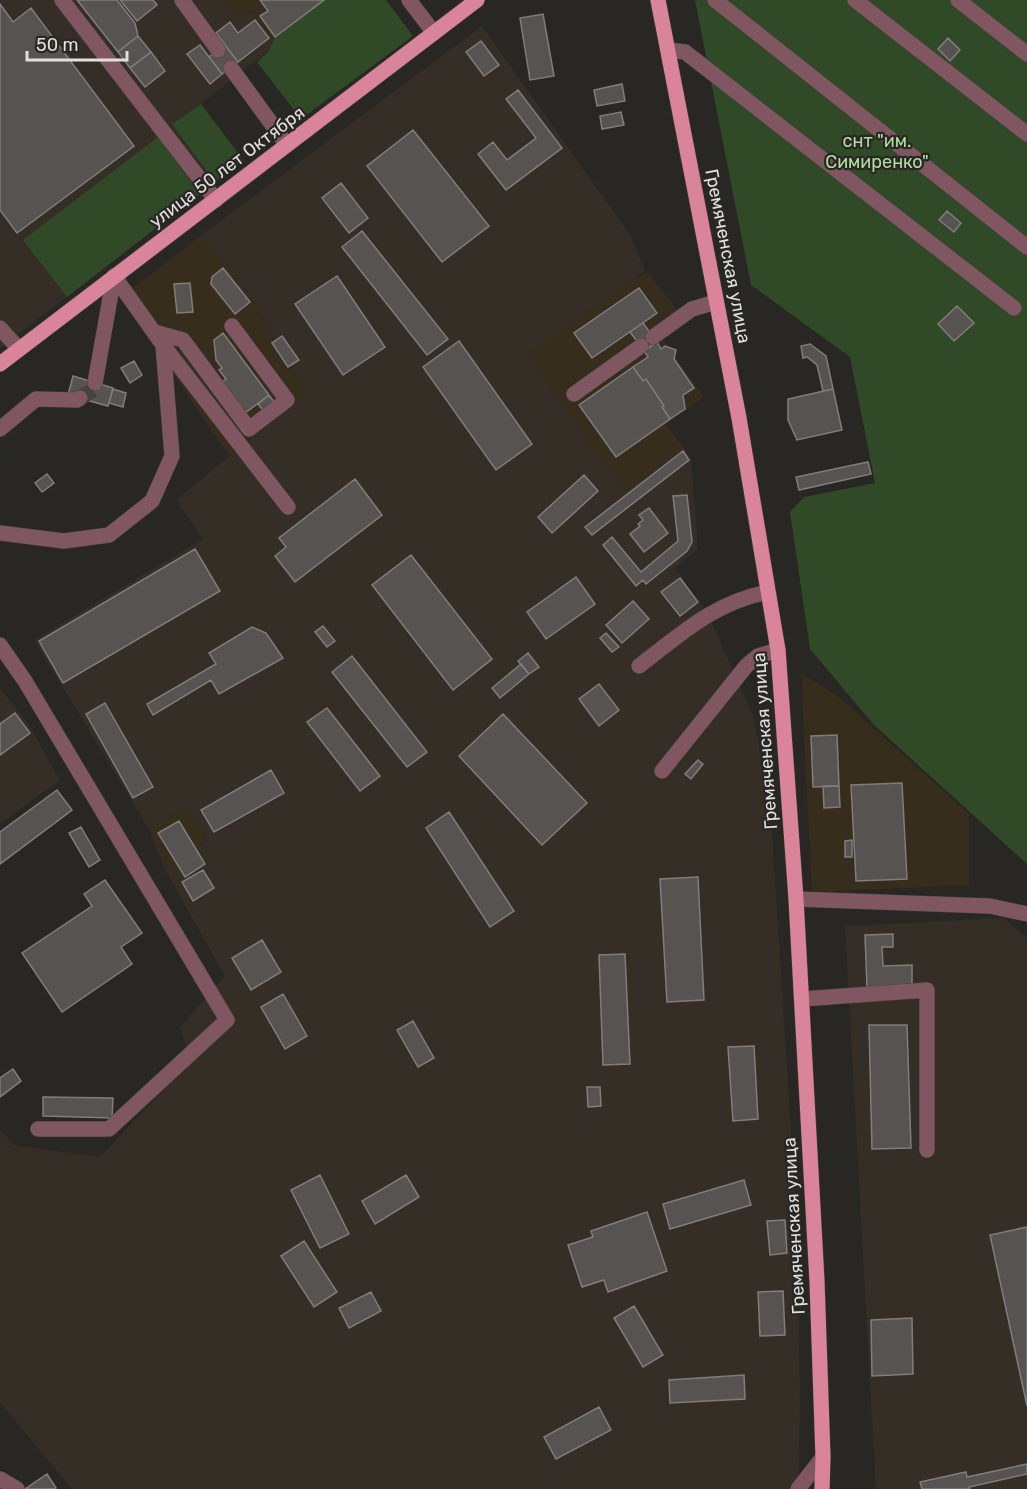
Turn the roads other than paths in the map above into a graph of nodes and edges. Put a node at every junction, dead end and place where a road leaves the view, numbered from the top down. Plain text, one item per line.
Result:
1 (62, 0) edge
2 (182, 0) edge
3 (409, 0) edge
4 (477, 0) edge
5 (658, 0) edge
6 (715, 0) edge
7 (855, 0) edge
8 (958, 0) edge
9 (434, 33) junction
10 (218, 50) dead end
11 (669, 50) junction
12 (1027, 54) edge
13 (231, 68) dead end
14 (1027, 134) edge
15 (287, 146) junction
16 (216, 200) junction
17 (1027, 247) edge
18 (114, 276) junction
19 (716, 302) junction
20 (1014, 308) dead end
21 (232, 326) dead end
22 (0, 327) edge
23 (154, 332) junction
24 (163, 345) junction
25 (19, 350) junction
26 (0, 364) edge
27 (95, 383) tunnel mouth
28 (574, 394) dead end
29 (80, 398) tunnel mouth
30 (0, 429) edge
31 (288, 507) dead end
32 (0, 533) edge
33 (768, 592) junction
34 (0, 645) edge
35 (778, 650) junction
36 (639, 666) dead end
37 (662, 771) dead end
38 (796, 899) junction
39 (1027, 914) edge
40 (802, 999) junction
41 (38, 1129) dead end
42 (927, 1150) dead end
43 (823, 1457) junction
44 (0, 1479) edge
45 (17, 1489) edge
46 (798, 1489) edge
47 (822, 1489) edge

1 - 16 lane
2 - 10 lane
3 - 9 lane
4 - 9 main road, улица 50 лет Октября
5 - 11 main road, Гремяченская улица
6 - 17 lane
7 - 14 lane
8 - 12 lane
9 - 15 main road, улица 50 лет Октября
11 - 19 main road, Гремяченская улица
11 - 20 lane
13 - 15 lane
15 - 16 main road, улица 50 лет Октября
16 - 18 main road, улица 50 лет Октября
18 - 23 lane
18 - 25 main road, улица 50 лет Октября
18 - 27 lane
19 - 28 lane
19 - 33 main road, Гремяченская улица
21 - 23 lane
22 - 25 lane
23 - 24 lane
24 - 31 lane
24 - 32 lane
25 - 26 main road, улица 50 лет Октября
29 - 30 lane
33 - 35 main road, Гремяченская улица
33 - 36 lane
34 - 41 lane
35 - 37 lane
35 - 38 main road, Гремяченская улица
38 - 39 lane
38 - 40 main road, Гремяченская улица
40 - 42 lane
40 - 43 main road, Гремяченская улица
43 - 46 lane
43 - 47 main road, Гремяченская улица
44 - 45 lane

